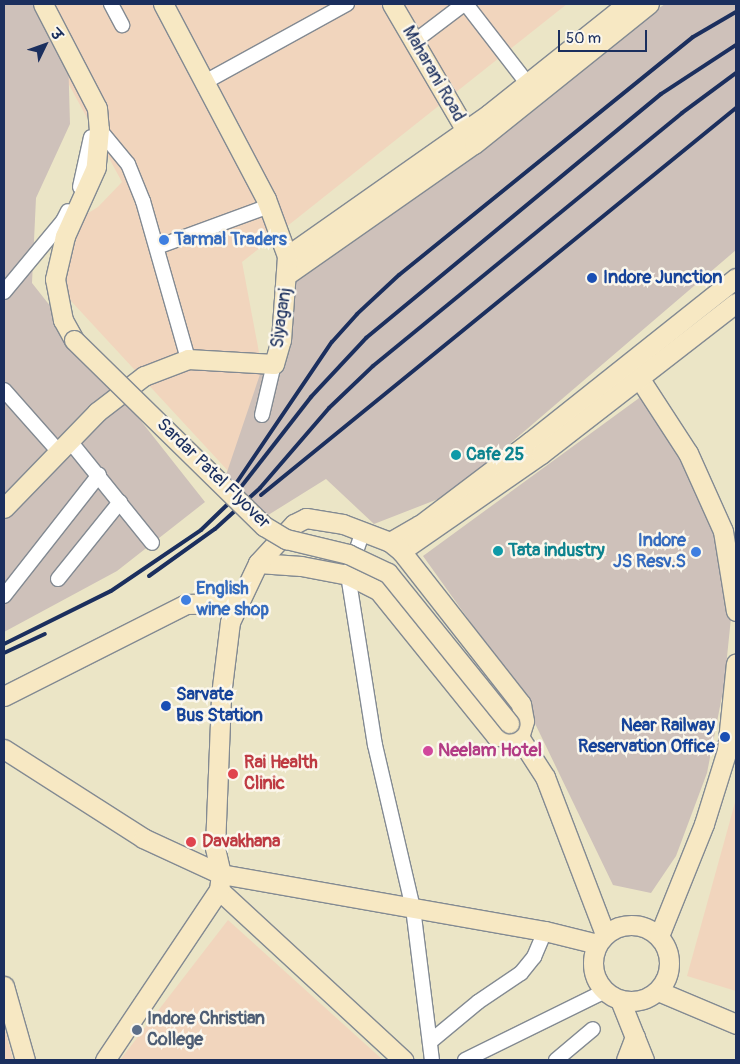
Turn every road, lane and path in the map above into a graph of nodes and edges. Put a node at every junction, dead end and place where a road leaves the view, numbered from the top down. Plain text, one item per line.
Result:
1 (43, 4) edge
2 (57, 4) edge
3 (111, 4) edge
4 (163, 4) edge
5 (347, 4) edge
6 (392, 4) edge
7 (465, 4) edge
8 (627, 4) edge
9 (649, 4) edge
10 (122, 25) dead end
11 (415, 41) junction
12 (205, 82) junction
13 (526, 83) junction
14 (94, 104) junction
15 (99, 129) junction
16 (470, 137) junction
17 (269, 206) junction
18 (157, 247) junction
19 (288, 265) junction
20 (736, 278) edge
21 (4, 292) edge
22 (736, 303) edge
23 (188, 359) junction
24 (274, 364) junction
25 (635, 372) junction
26 (4, 390) edge
27 (262, 415) dead end
28 (64, 446) junction
29 (99, 476) junction
30 (120, 502) junction
31 (4, 508) edge
32 (363, 531) junction
33 (152, 543) dead end
34 (396, 546) junction
35 (258, 563) junction
36 (348, 575) junction
37 (58, 579) dead end
38 (4, 596) edge
39 (236, 603) junction
40 (736, 612) edge
41 (736, 663) edge
42 (4, 696) edge
43 (514, 730) junction
44 (4, 749) edge
45 (220, 882) junction
46 (413, 908) junction
47 (545, 931) junction
48 (659, 936) junction
49 (601, 939) junction
50 (4, 986) edge
51 (658, 991) junction
52 (613, 995) junction
53 (736, 1024) edge
54 (594, 1030) dead end
55 (635, 1037) junction
56 (431, 1041) junction
57 (486, 1056) edge
58 (26, 1060) edge
59 (105, 1060) edge
60 (403, 1060) edge
61 (432, 1060) edge
62 (465, 1060) edge
63 (556, 1060) edge
64 (626, 1060) edge
65 (644, 1060) edge

1 - 14 street
2 - 14 street
3 - 10 street
4 - 12 street, Siyaganj
5 - 12 street
6 - 11 street, Maharani Road
7 - 11 street
7 - 13 street
8 - 13 street
9 - 16 street
11 - 16 street, Maharani Road
12 - 17 street, Siyaganj
13 - 16 street
14 - 15 street, Sardar Patel Flyover
14 - 21 street
15 - 18 street
15 - 43 street, Sardar Patel Flyover, bridge
16 - 19 street
17 - 18 street
17 - 19 street, Siyaganj
18 - 23 street
19 - 24 street, Siyaganj
20 - 25 street
22 - 25 street
23 - 24 street, Siyaganj
23 - 28 street, Siyaganj
24 - 27 street
25 - 34 street
25 - 40 street
26 - 28 street
28 - 29 street
28 - 31 street, Siyaganj
29 - 30 street
29 - 38 street
30 - 33 street
30 - 37 street
32 - 34 street
32 - 35 street
32 - 36 street
34 - 43 street
35 - 36 street
35 - 39 street
36 - 43 street
36 - 46 street
39 - 42 street
39 - 45 street
41 - 48 street
43 - 49 street, Sardar Patel Flyover
44 - 45 street
45 - 46 street
45 - 59 street
45 - 60 street
46 - 47 street
46 - 56 street
47 - 49 street
47 - 56 street
48 - 49 street
48 - 51 street
49 - 52 street
50 - 58 street
51 - 52 street
51 - 53 street
52 - 55 street
52 - 57 street
54 - 63 street
55 - 64 street
55 - 65 street
56 - 61 street
57 - 62 street

